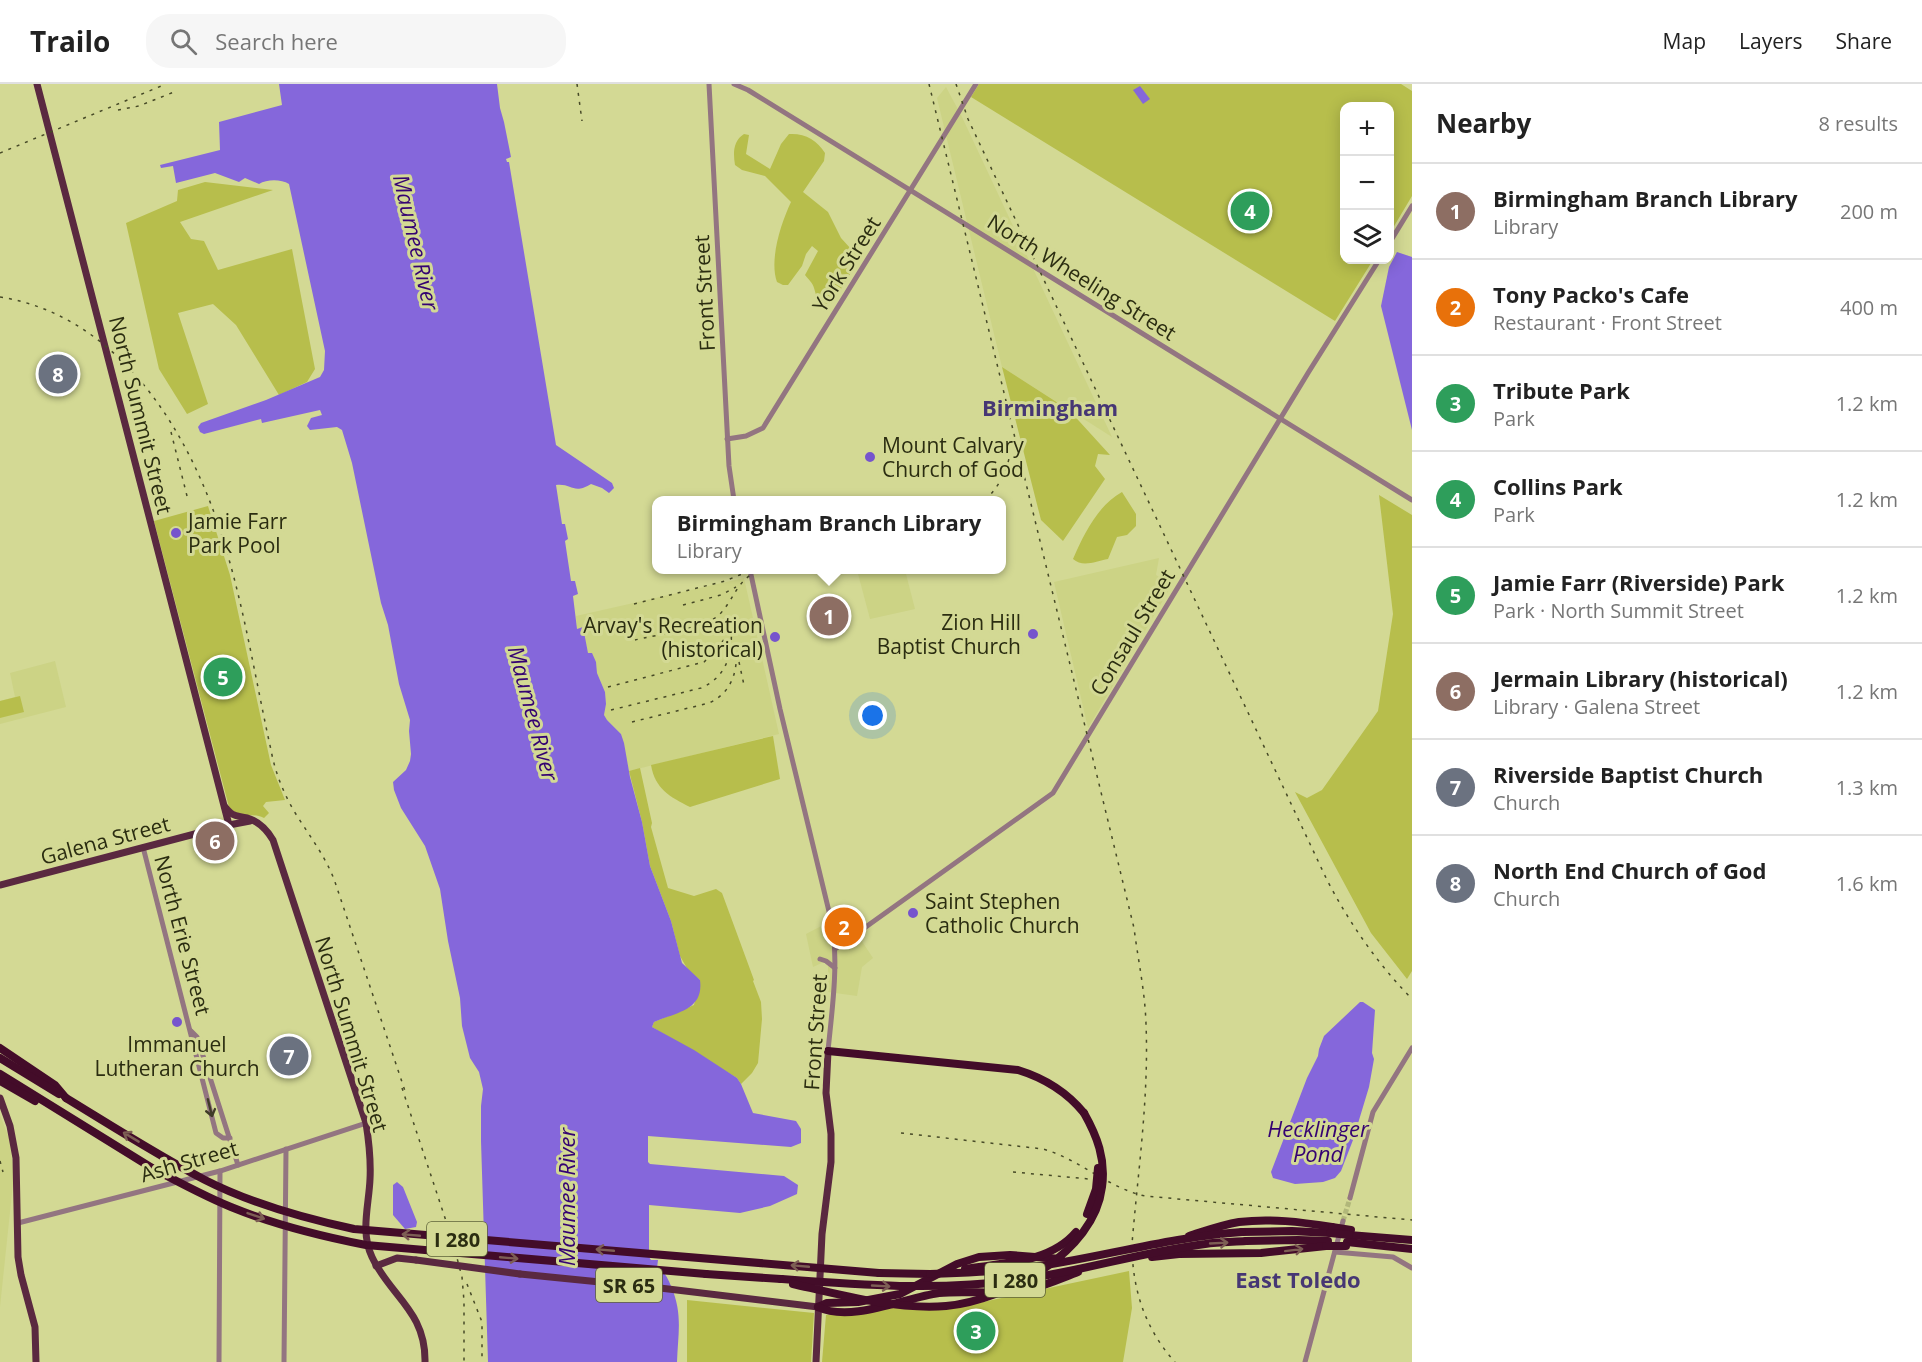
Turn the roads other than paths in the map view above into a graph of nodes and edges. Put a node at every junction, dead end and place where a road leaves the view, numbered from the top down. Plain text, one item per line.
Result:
1 (38, 84) edge
2 (709, 84) edge
3 (734, 84) edge
4 (976, 84) edge
5 (910, 190) junction
6 (1412, 206) edge
7 (1394, 234) edge
8 (1377, 264) edge
9 (1280, 419) junction
10 (727, 439) junction
11 (733, 496) edge
12 (1412, 500) edge
13 (751, 574) edge
14 (224, 805) junction
15 (253, 822) junction
16 (229, 825) junction
17 (143, 848) junction
18 (0, 885) edge
19 (835, 949) junction
20 (820, 959) dead end
21 (835, 968) junction
22 (191, 1031) junction
23 (0, 1048) edge
24 (1412, 1048) edge
25 (828, 1054) junction
26 (0, 1058) edge
27 (0, 1074) edge
28 (0, 1081) edge
29 (0, 1098) edge
30 (66, 1098) junction
31 (1082, 1115) junction
32 (366, 1123) junction
33 (230, 1138) junction
34 (286, 1149) junction
35 (238, 1165) junction
36 (152, 1168) junction
37 (220, 1171) junction
38 (1350, 1198) tunnel mouth
39 (1343, 1221) tunnel mouth
40 (18, 1223) junction
41 (1329, 1237) junction
42 (1349, 1239) junction
43 (1412, 1240) edge
44 (1412, 1249) edge
45 (1335, 1252) junction
46 (376, 1266) junction
47 (1412, 1268) edge
48 (930, 1274) junction
49 (781, 1280) junction
50 (818, 1307) junction
51 (36, 1362) edge
52 (219, 1362) edge
53 (284, 1362) edge
54 (425, 1362) edge
55 (816, 1362) edge
56 (1305, 1362) edge

1 - 14 main road, North Summit Street
2 - 10 street, Front Street
3 - 5 street, North Wheeling Street
4 - 5 street, York Street
5 - 9 street, North Wheeling Street
5 - 10 street, York Street
6 - 7 street
8 - 9 street, Consaul Street
9 - 12 street, North Wheeling Street
9 - 19 street, Consaul Street
10 - 11 street, Front Street
13 - 19 street, Front Street
14 - 15 main road, North Summit Street
14 - 16 main road, North Summit Street
15 - 16 main road, Galena Street
15 - 32 main road, North Summit Street
16 - 17 main road, Galena Street
17 - 18 main road, Galena Street
17 - 22 street, North Erie Street
19 - 21 street, Front Street
20 - 21 street
21 - 25 street, Front Street
22 - 33 street, North Erie Street
22 -> 33 street, North Erie Street
23 - 30 highway
24 - 38 street
25 - 31 highway
25 - 50 main road, Front Street
26 - 30 highway, I 280
27 - 36 highway, I 280
28 - 36 highway
29 - 40 main road
48 -> 30 highway, I 280, bridge
31 - 48 highway, bridge
31 - 49 highway, bridge
32 - 34 street, Ash Street
32 - 46 main road, North Summit Street
33 - 35 street, North Erie Street
34 - 35 street, Ash Street
34 - 53 street
35 - 37 street, Ash Street
36 -> 49 highway, I 280, bridge
37 - 40 street, Ash Street
37 - 52 street
39 - 45 street
40 - 51 main road
41 - 42 highway, I 280, bridge
41 - 42 highway, bridge
41 - 48 highway, I 280, bridge
49 -> 41 highway, I 280, bridge
50 -> 41 highway, bridge
41 - 50 highway, bridge
42 - 43 highway, I 280
42 - 44 highway, I 280
45 - 47 street
45 - 56 street
46 - 50 main road, SR 65, bridge
46 - 54 main road, North Summit Street
50 - 55 main road, Front Street

